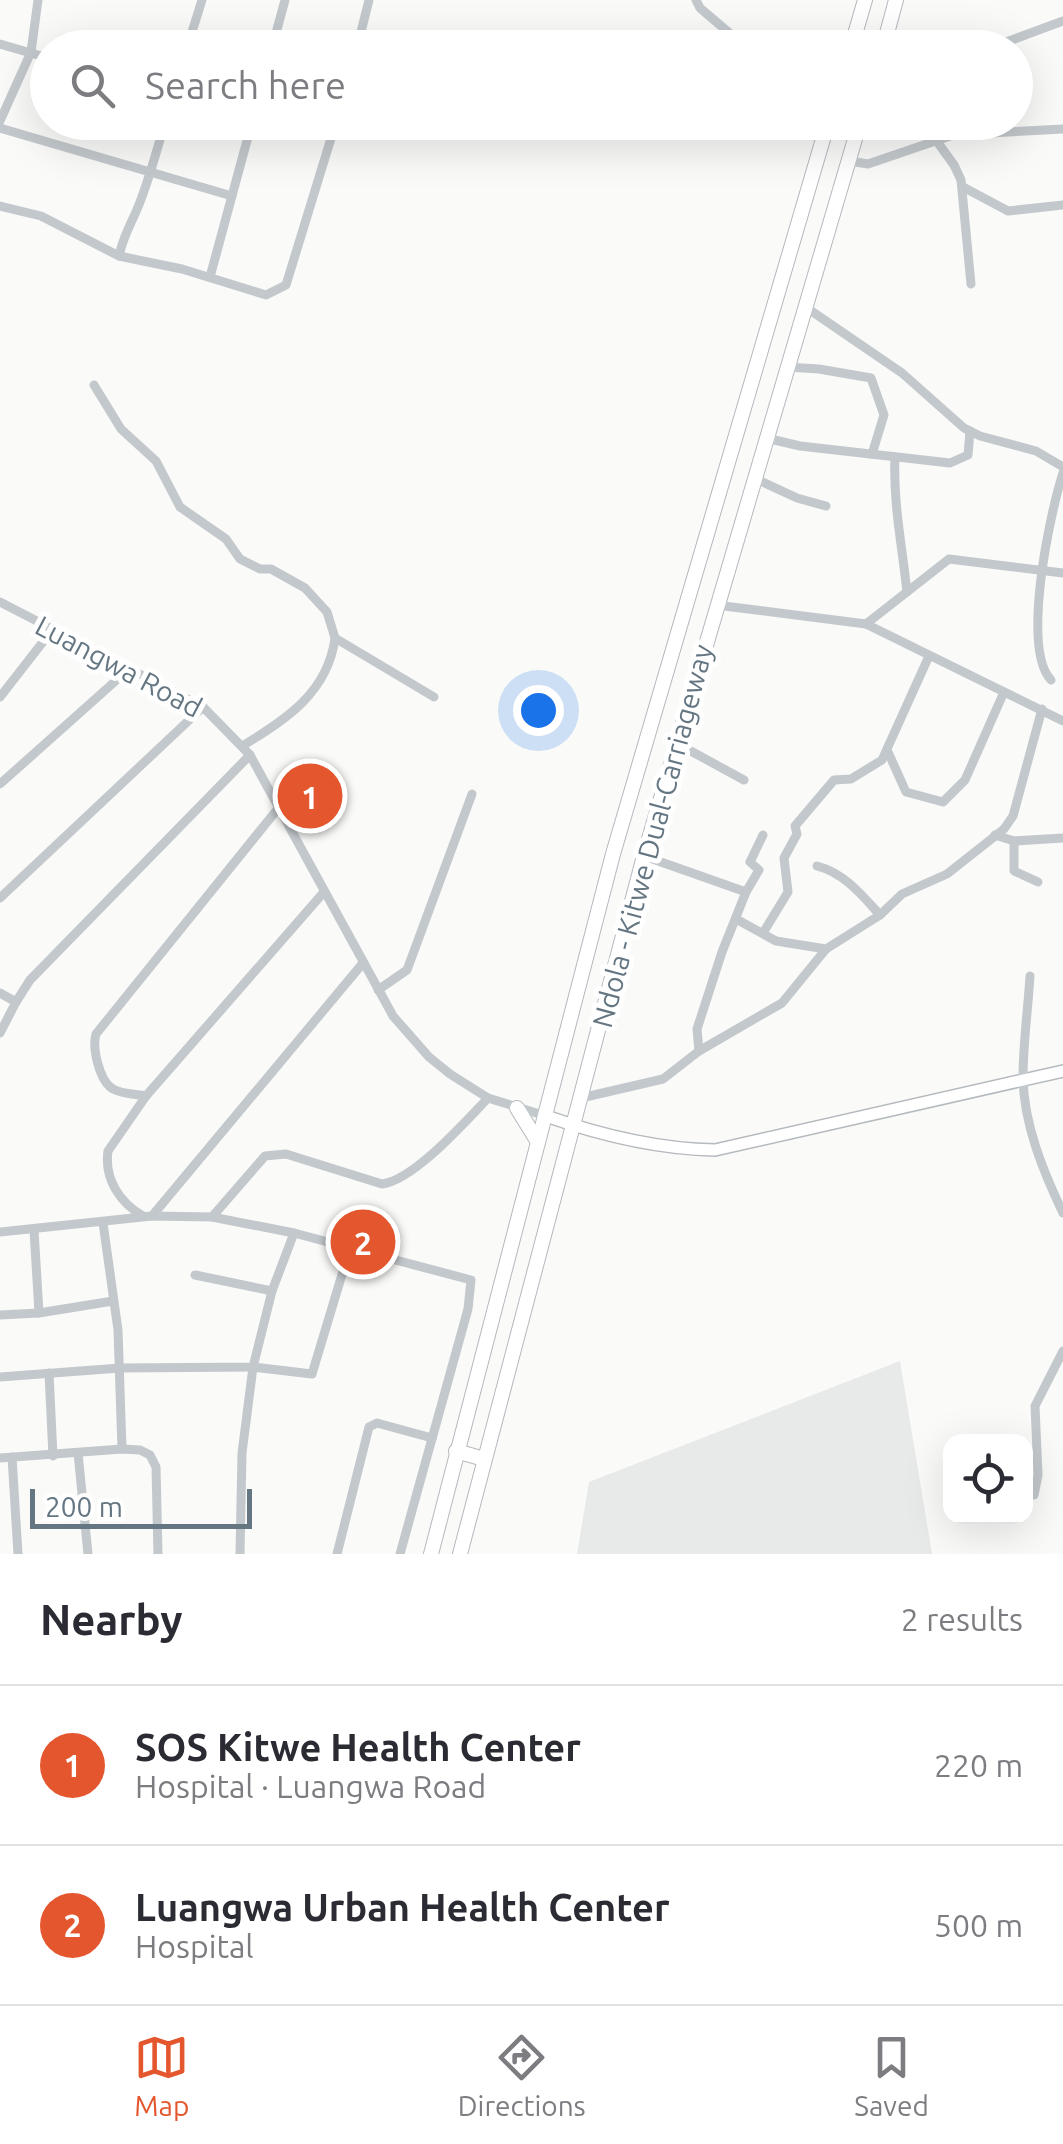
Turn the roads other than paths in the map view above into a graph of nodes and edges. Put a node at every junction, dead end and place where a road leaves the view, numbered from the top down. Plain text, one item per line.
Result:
1 (38, 0) edge
2 (202, 0) edge
3 (285, 0) edge
4 (369, 0) edge
5 (696, 0) edge
6 (865, 0) edge
7 (896, 0) edge
8 (1063, 21) edge
9 (33, 30) edge
10 (193, 30) edge
11 (277, 30) edge
12 (362, 30) edge
13 (725, 30) edge
14 (856, 30) edge
15 (888, 30) edge
16 (1033, 32) edge
17 (0, 44) edge
18 (30, 52) joint
19 (0, 124) edge
20 (1063, 130) edge
21 (1033, 131) edge
22 (30, 133) edge
23 (51, 140) edge
24 (160, 140) edge
25 (247, 140) edge
26 (331, 140) edge
27 (823, 140) edge
28 (855, 140) edge
29 (936, 141) joint
30 (849, 160) junction
31 (152, 172) junction
32 (962, 187) junction
33 (232, 196) junction
34 (1063, 205) edge
35 (0, 206) edge
36 (119, 256) junction
37 (210, 277) junction
38 (971, 284) dead end
39 (804, 306) junction
40 (786, 367) junction
41 (94, 385) dead end
42 (970, 431) junction
43 (766, 438) junction
44 (872, 454) junction
45 (894, 456) junction
46 (1063, 470) edge
47 (754, 478) junction
48 (826, 506) dead end
49 (1039, 572) junction
50 (1063, 573) edge
51 (907, 592) junction
52 (0, 602) edge
53 (716, 606) junction
54 (866, 624) junction
55 (53, 629) junction
56 (335, 638) junction
57 (929, 656) junction
58 (130, 668) junction
59 (1051, 680) dead end
60 (1004, 692) junction
61 (0, 697) edge
62 (434, 697) dead end
63 (203, 707) junction
64 (1042, 710) junction
65 (1063, 722) edge
66 (676, 742) junction
67 (246, 751) junction
68 (888, 752) junction
69 (744, 780) dead end
70 (0, 784) edge
71 (472, 794) dead end
72 (280, 806) junction
73 (995, 835) junction
74 (763, 836) dead end
75 (1063, 838) edge
76 (1014, 841) junction
77 (644, 856) junction
78 (817, 866) dead end
79 (1038, 882) dead end
80 (324, 892) junction
81 (746, 892) junction
82 (0, 898) edge
83 (880, 915) junction
84 (736, 919) junction
85 (763, 933) junction
86 (826, 949) junction
87 (363, 963) junction
88 (1030, 976) dead end
89 (378, 990) junction
90 (0, 993) edge
91 (16, 1002) junction
92 (0, 1033) edge
93 (699, 1051) junction
94 (1063, 1071) edge
95 (1023, 1080) junction
96 (551, 1091) junction
97 (146, 1096) junction
98 (488, 1098) junction
99 (580, 1098) junction
100 (516, 1108) junction
101 (546, 1116) junction
102 (574, 1126) junction
103 (538, 1142) junction
104 (1063, 1213) edge
105 (148, 1216) junction
106 (212, 1217) junction
107 (103, 1223) junction
108 (34, 1230) junction
109 (0, 1232) edge
110 (294, 1233) junction
111 (350, 1248) junction
112 (195, 1274) dead end
113 (272, 1291) junction
114 (113, 1301) junction
115 (39, 1313) junction
116 (0, 1315) edge
117 (1063, 1351) edge
118 (253, 1367) junction
119 (120, 1368) junction
120 (49, 1372) junction
121 (0, 1377) edge
122 (432, 1438) junction
123 (122, 1449) junction
124 (456, 1451) junction
125 (78, 1453) junction
126 (54, 1456) junction
127 (0, 1458) edge
128 (12, 1458) junction
129 (484, 1459) junction
130 (1034, 1495) dead end
131 (18, 1554) edge
132 (88, 1554) edge
133 (158, 1554) edge
134 (240, 1554) edge
135 (338, 1554) edge
136 (400, 1554) edge
137 (431, 1554) edge
138 (460, 1554) edge

1 - 9 street
2 - 10 street
3 - 11 street
4 - 12 street
5 - 13 street
6 - 14 highway
7 - 15 highway
8 - 16 street
17 - 18 street
18 - 19 street
19 - 22 street
20 - 21 street
23 - 31 street
24 - 31 street
25 - 33 street
26 - 37 street
27 - 96 highway, Ndola - Kitwe Dual-Carriageway
28 - 30 highway, Ndola - Kitwe Dual-Carriageway
29 - 30 street
29 - 32 street
30 - 39 highway, Ndola - Kitwe Dual-Carriageway
31 - 33 street
31 - 36 street
32 - 34 street
32 - 38 street
33 - 37 street
35 - 36 street
36 - 37 street
39 - 40 highway, Ndola - Kitwe Dual-Carriageway
39 - 42 street
40 - 43 highway, Ndola - Kitwe Dual-Carriageway
40 - 44 street
41 - 56 street
42 - 45 street
42 - 46 street
43 - 44 street
43 - 47 highway, Ndola - Kitwe Dual-Carriageway
44 - 45 street
45 - 51 street
46 - 49 street
47 - 48 street
47 - 53 highway, Ndola - Kitwe Dual-Carriageway
49 - 50 street
49 - 51 street
49 - 59 street
51 - 54 street
52 - 55 street, Luangwa Road
53 - 54 street
53 - 66 highway, Ndola - Kitwe Dual-Carriageway
54 - 57 street
55 - 58 street, Luangwa Road
55 - 61 street
56 - 62 street
56 - 67 street
57 - 60 street
57 - 68 street
58 - 63 street, Luangwa Road
58 - 70 street
60 - 64 street
60 - 68 street
63 - 67 street, Luangwa Road
63 - 82 street
64 - 65 street
64 - 73 street
66 - 69 street
66 - 77 highway, Ndola - Kitwe Dual-Carriageway
67 - 72 street, Luangwa Road
67 - 91 street
68 - 85 street
71 - 89 street
72 - 80 street, Luangwa Road
72 - 97 street
73 - 76 street
73 - 83 street
74 - 81 street
75 - 76 street
76 - 79 street
77 - 81 street
77 - 99 highway, Ndola - Kitwe Dual-Carriageway
78 - 83 street
80 - 87 street, Luangwa Road
80 - 97 street
81 - 84 street
83 - 86 street
84 - 85 street
84 - 93 street
85 - 86 street
86 - 93 street
87 - 89 street, Luangwa Road
87 - 105 street
88 - 95 street
89 - 98 street, Luangwa Road
90 - 91 street
91 - 92 street
93 - 99 street
94 - 95 main road, Luangwa Road
95 - 102 main road, Luangwa Road
95 - 104 street
96 - 100 highway
96 - 101 highway, Ndola - Kitwe Dual-Carriageway
97 - 105 street
98 - 100 street, Luangwa Road
98 - 106 street
99 - 102 highway, Ndola - Kitwe Dual-Carriageway
100 - 101 street, Luangwa Road
100 - 103 highway
101 - 102 main road, Luangwa Road
101 - 103 highway, Ndola - Kitwe Dual-Carriageway
102 - 129 highway, Ndola - Kitwe Dual-Carriageway
103 - 124 highway, Ndola - Kitwe Dual-Carriageway
105 - 106 street
105 - 107 street
106 - 110 street
107 - 108 street
107 - 114 street
108 - 109 street
108 - 115 street
110 - 111 street
110 - 113 street
111 - 118 street
111 - 122 street
112 - 113 street
113 - 118 street
114 - 115 street
114 - 119 street
115 - 116 street
117 - 130 street
118 - 119 street
118 - 134 street
119 - 120 street
119 - 123 street
120 - 121 street
120 - 126 street
122 - 135 street
122 - 136 street
123 - 125 street
123 - 133 street
124 - 129 highway
124 - 137 highway, Ndola - Kitwe Dual-Carriageway
125 - 126 street
125 - 132 street
126 - 128 street
127 - 128 street
128 - 131 street
129 - 138 highway, Ndola - Kitwe Dual-Carriageway

